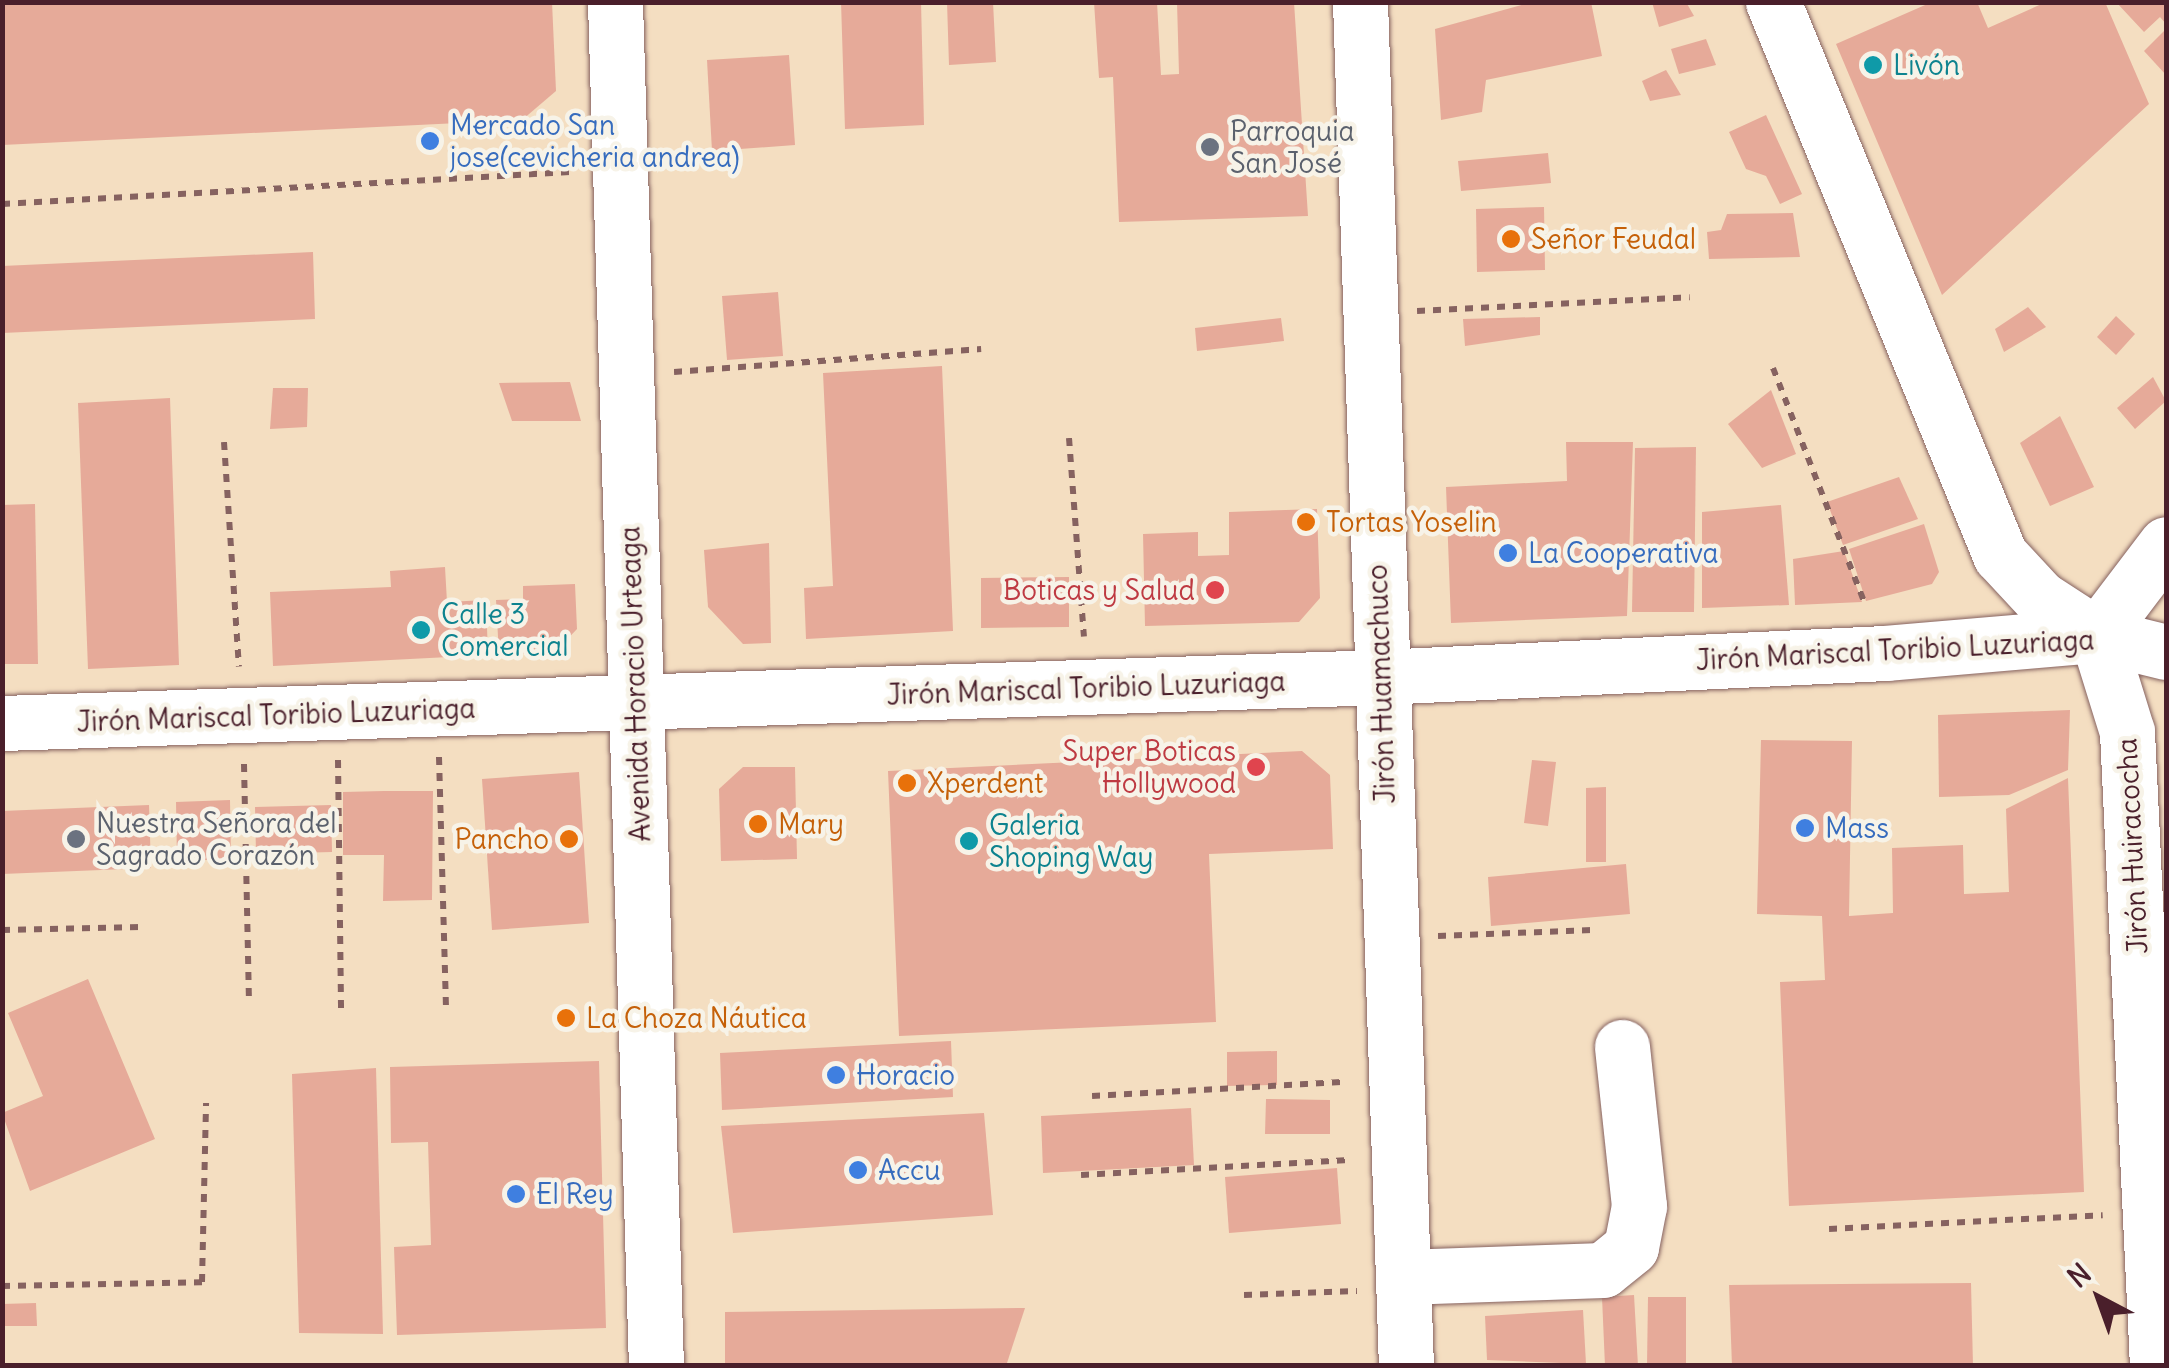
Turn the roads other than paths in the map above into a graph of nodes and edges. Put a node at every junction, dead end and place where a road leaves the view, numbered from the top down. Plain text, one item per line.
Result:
1 (615, 2) edge
2 (1360, 2) edge
3 (1772, 2) edge
4 (2166, 544) edge
5 (2097, 635) junction
6 (2166, 652) edge
7 (1380, 677) junction
8 (635, 706) junction
9 (2, 723) edge
10 (1622, 1047) dead end
11 (1403, 1283) junction
12 (656, 1366) edge
13 (1406, 1366) edge
14 (2157, 1366) edge

1 - 8 street, Avenida Horacio Urteaga
2 - 7 street, Jirón Huamachuco
3 - 5 street
4 - 5 street
5 - 6 street, Jirón Mariscal Toribio Luzuriaga
5 - 7 street, Jirón Mariscal Toribio Luzuriaga
5 - 14 street, Jirón Huiracocha
7 - 8 street, Jirón Mariscal Toribio Luzuriaga
7 - 11 street, Jirón Huamachuco
8 - 9 street, Jirón Mariscal Toribio Luzuriaga
8 - 12 street, Avenida Horacio Urteaga
10 - 11 street
11 - 13 street, Jirón Huamachuco

